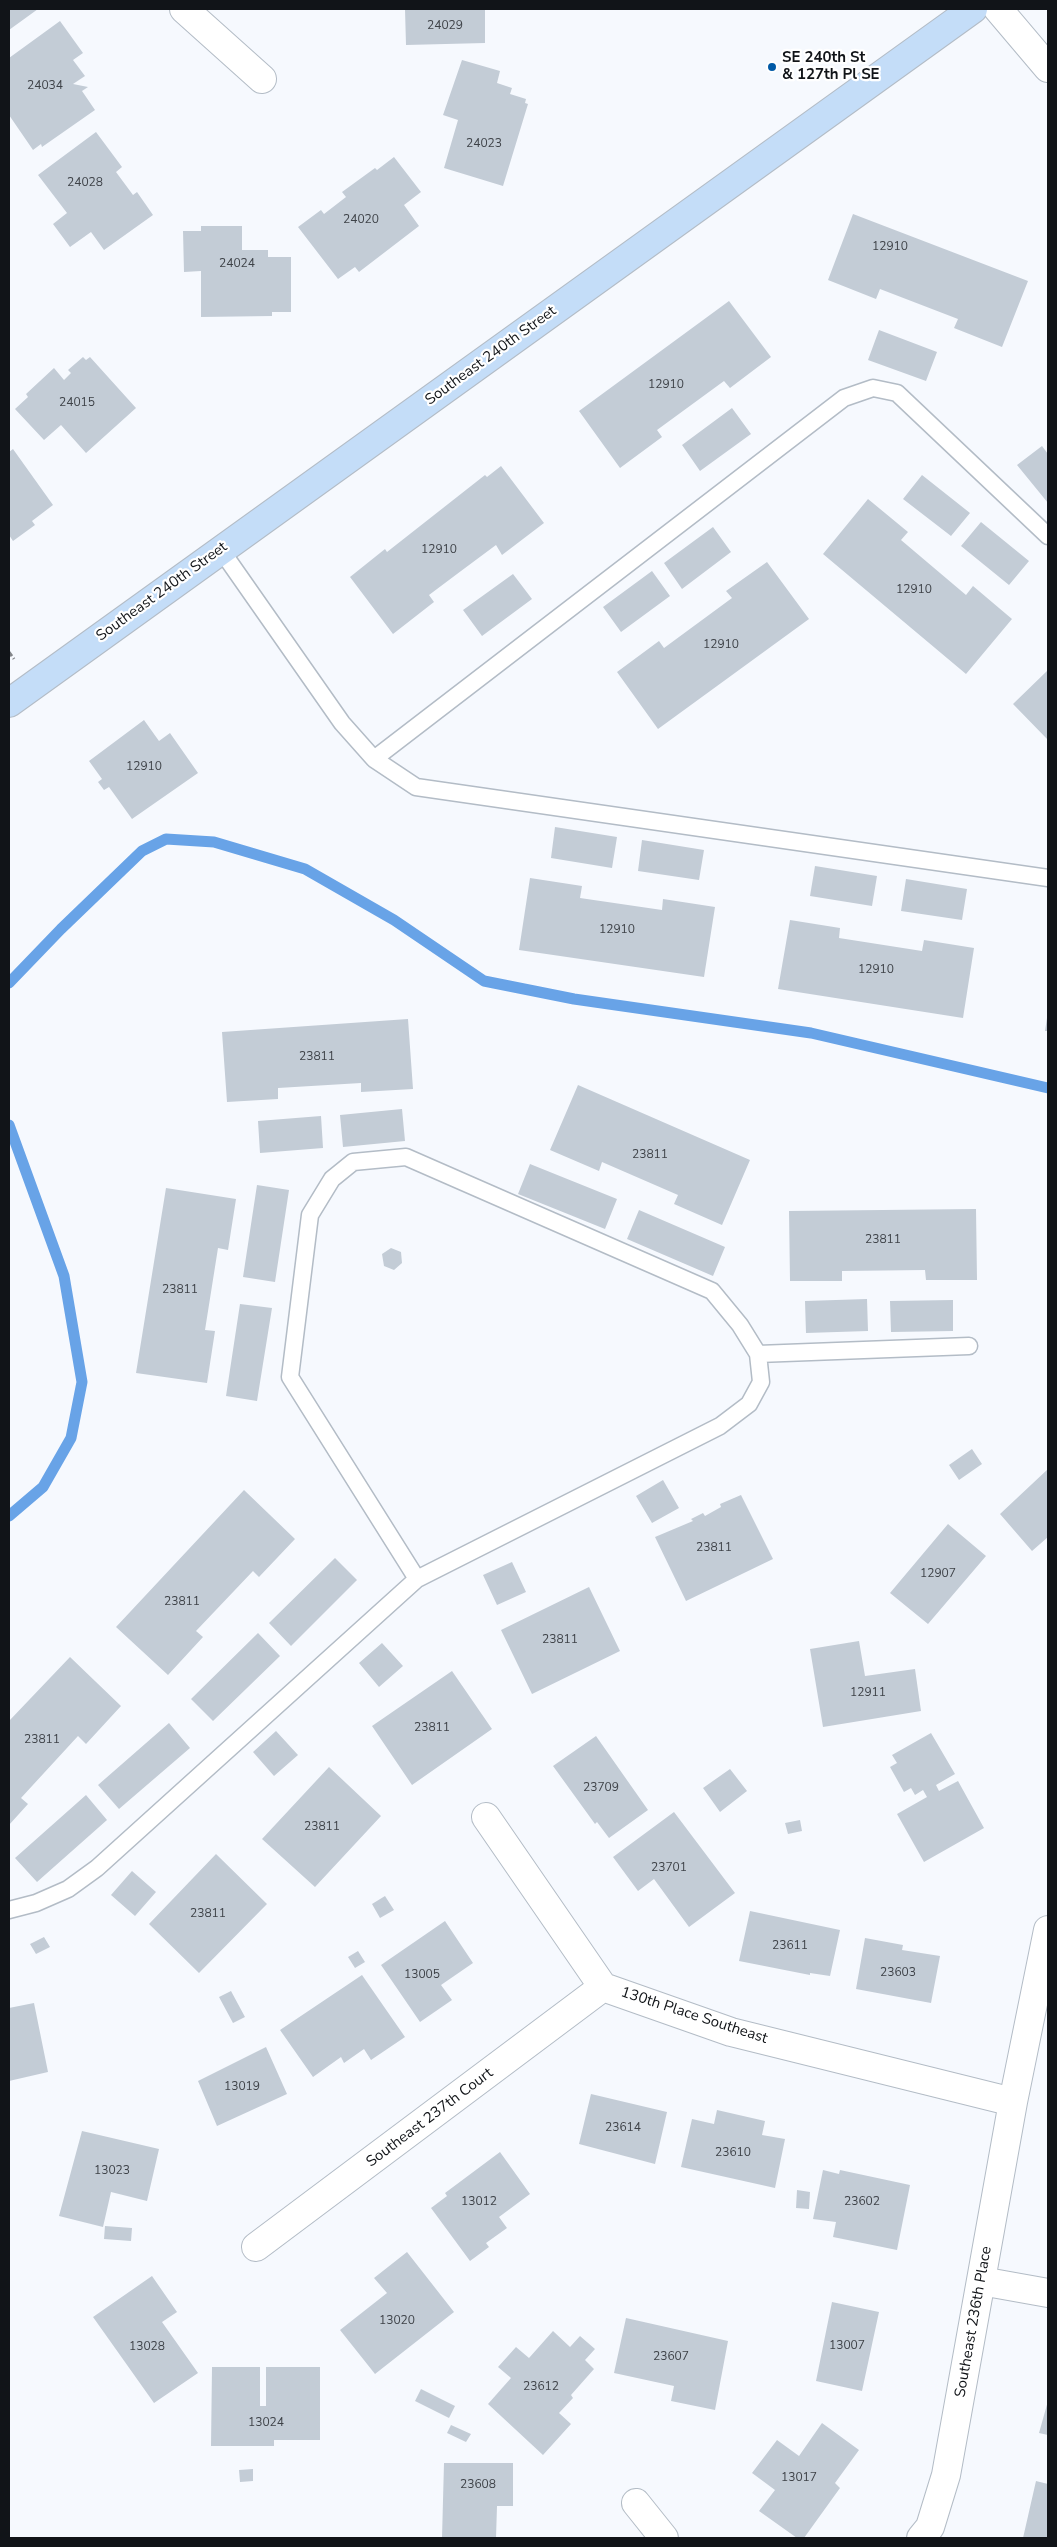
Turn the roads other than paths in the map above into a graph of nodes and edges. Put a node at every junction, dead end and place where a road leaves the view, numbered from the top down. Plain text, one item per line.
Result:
1 (184, 9) edge
2 (972, 9) edge
3 (998, 9) edge
4 (1048, 68) edge
5 (262, 79) dead end
6 (1048, 536) edge
7 (222, 550) junction
8 (9, 703) edge
9 (374, 759) junction
10 (1048, 878) edge
11 (969, 1346) dead end
12 (758, 1354) junction
13 (417, 1579) junction
14 (486, 1817) dead end
15 (9, 1910) edge
16 (1048, 1930) edge
17 (603, 1987) junction
18 (1013, 2102) junction
19 (256, 2248) dead end
20 (981, 2281) junction
21 (1048, 2294) edge
22 (636, 2503) dead end
23 (664, 2538) edge
24 (921, 2538) edge

1 - 5 street
2 - 7 main road, Southeast 240th Street
3 - 4 street
6 - 9 lane
7 - 8 main road, Southeast 240th Street
7 - 9 lane
9 - 10 lane
11 - 12 lane
12 - 13 lane
12 - 13 lane
13 - 15 lane
14 - 17 street, 130th Place Southeast
16 - 18 street, Southeast 236th Place
17 - 18 street, 130th Place Southeast
17 - 19 street, Southeast 237th Court
18 - 20 street, Southeast 236th Place
20 - 21 street
20 - 24 street, Southeast 236th Place
22 - 23 street

